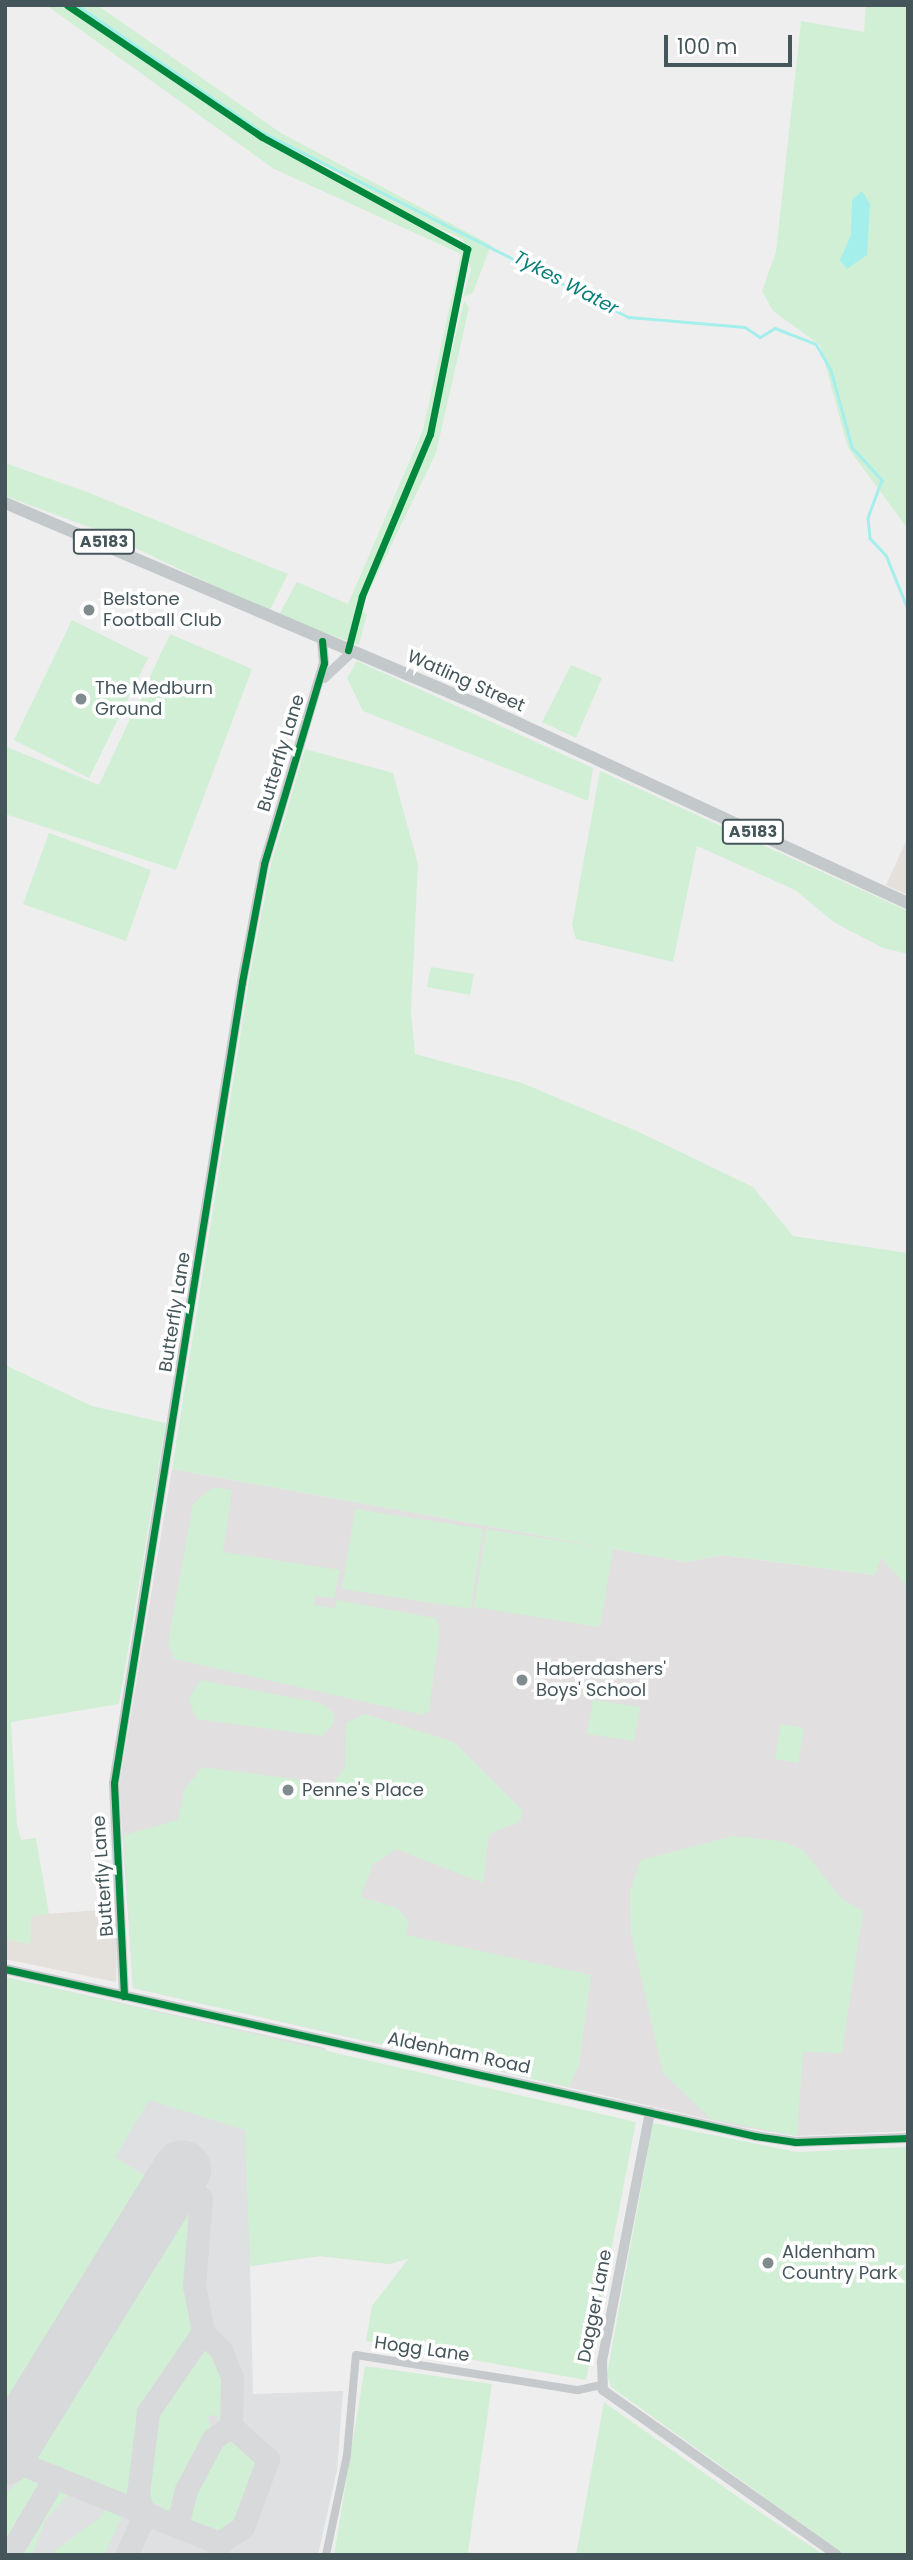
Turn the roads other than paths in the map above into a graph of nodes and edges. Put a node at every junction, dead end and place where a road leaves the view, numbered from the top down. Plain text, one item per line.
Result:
1 (5, 503) edge
2 (322, 640) junction
3 (352, 652) junction
4 (324, 655) junction
5 (336, 660) junction
6 (317, 689) junction
7 (908, 903) edge
8 (5, 1969) edge
9 (124, 1996) junction
10 (650, 2112) junction
11 (908, 2138) edge
12 (601, 2385) junction
13 (326, 2555) edge
14 (837, 2555) edge

1 - 2 main road, Watling Street / A5183
2 - 3 main road, Watling Street / A5183
2 - 4 street, Butterfly Lane
3 - 5 street
3 - 7 main road, Watling Street / A5183
4 - 5 street
4 - 6 street, Butterfly Lane
5 - 6 street, Butterfly Lane
6 - 9 street, Butterfly Lane
8 - 9 street, Aldenham Road
9 - 10 street, Aldenham Road
10 - 11 street, Aldenham Road
10 - 12 street, Dagger Lane
12 - 13 street, Hogg Lane
12 - 14 street, Dagger Lane

